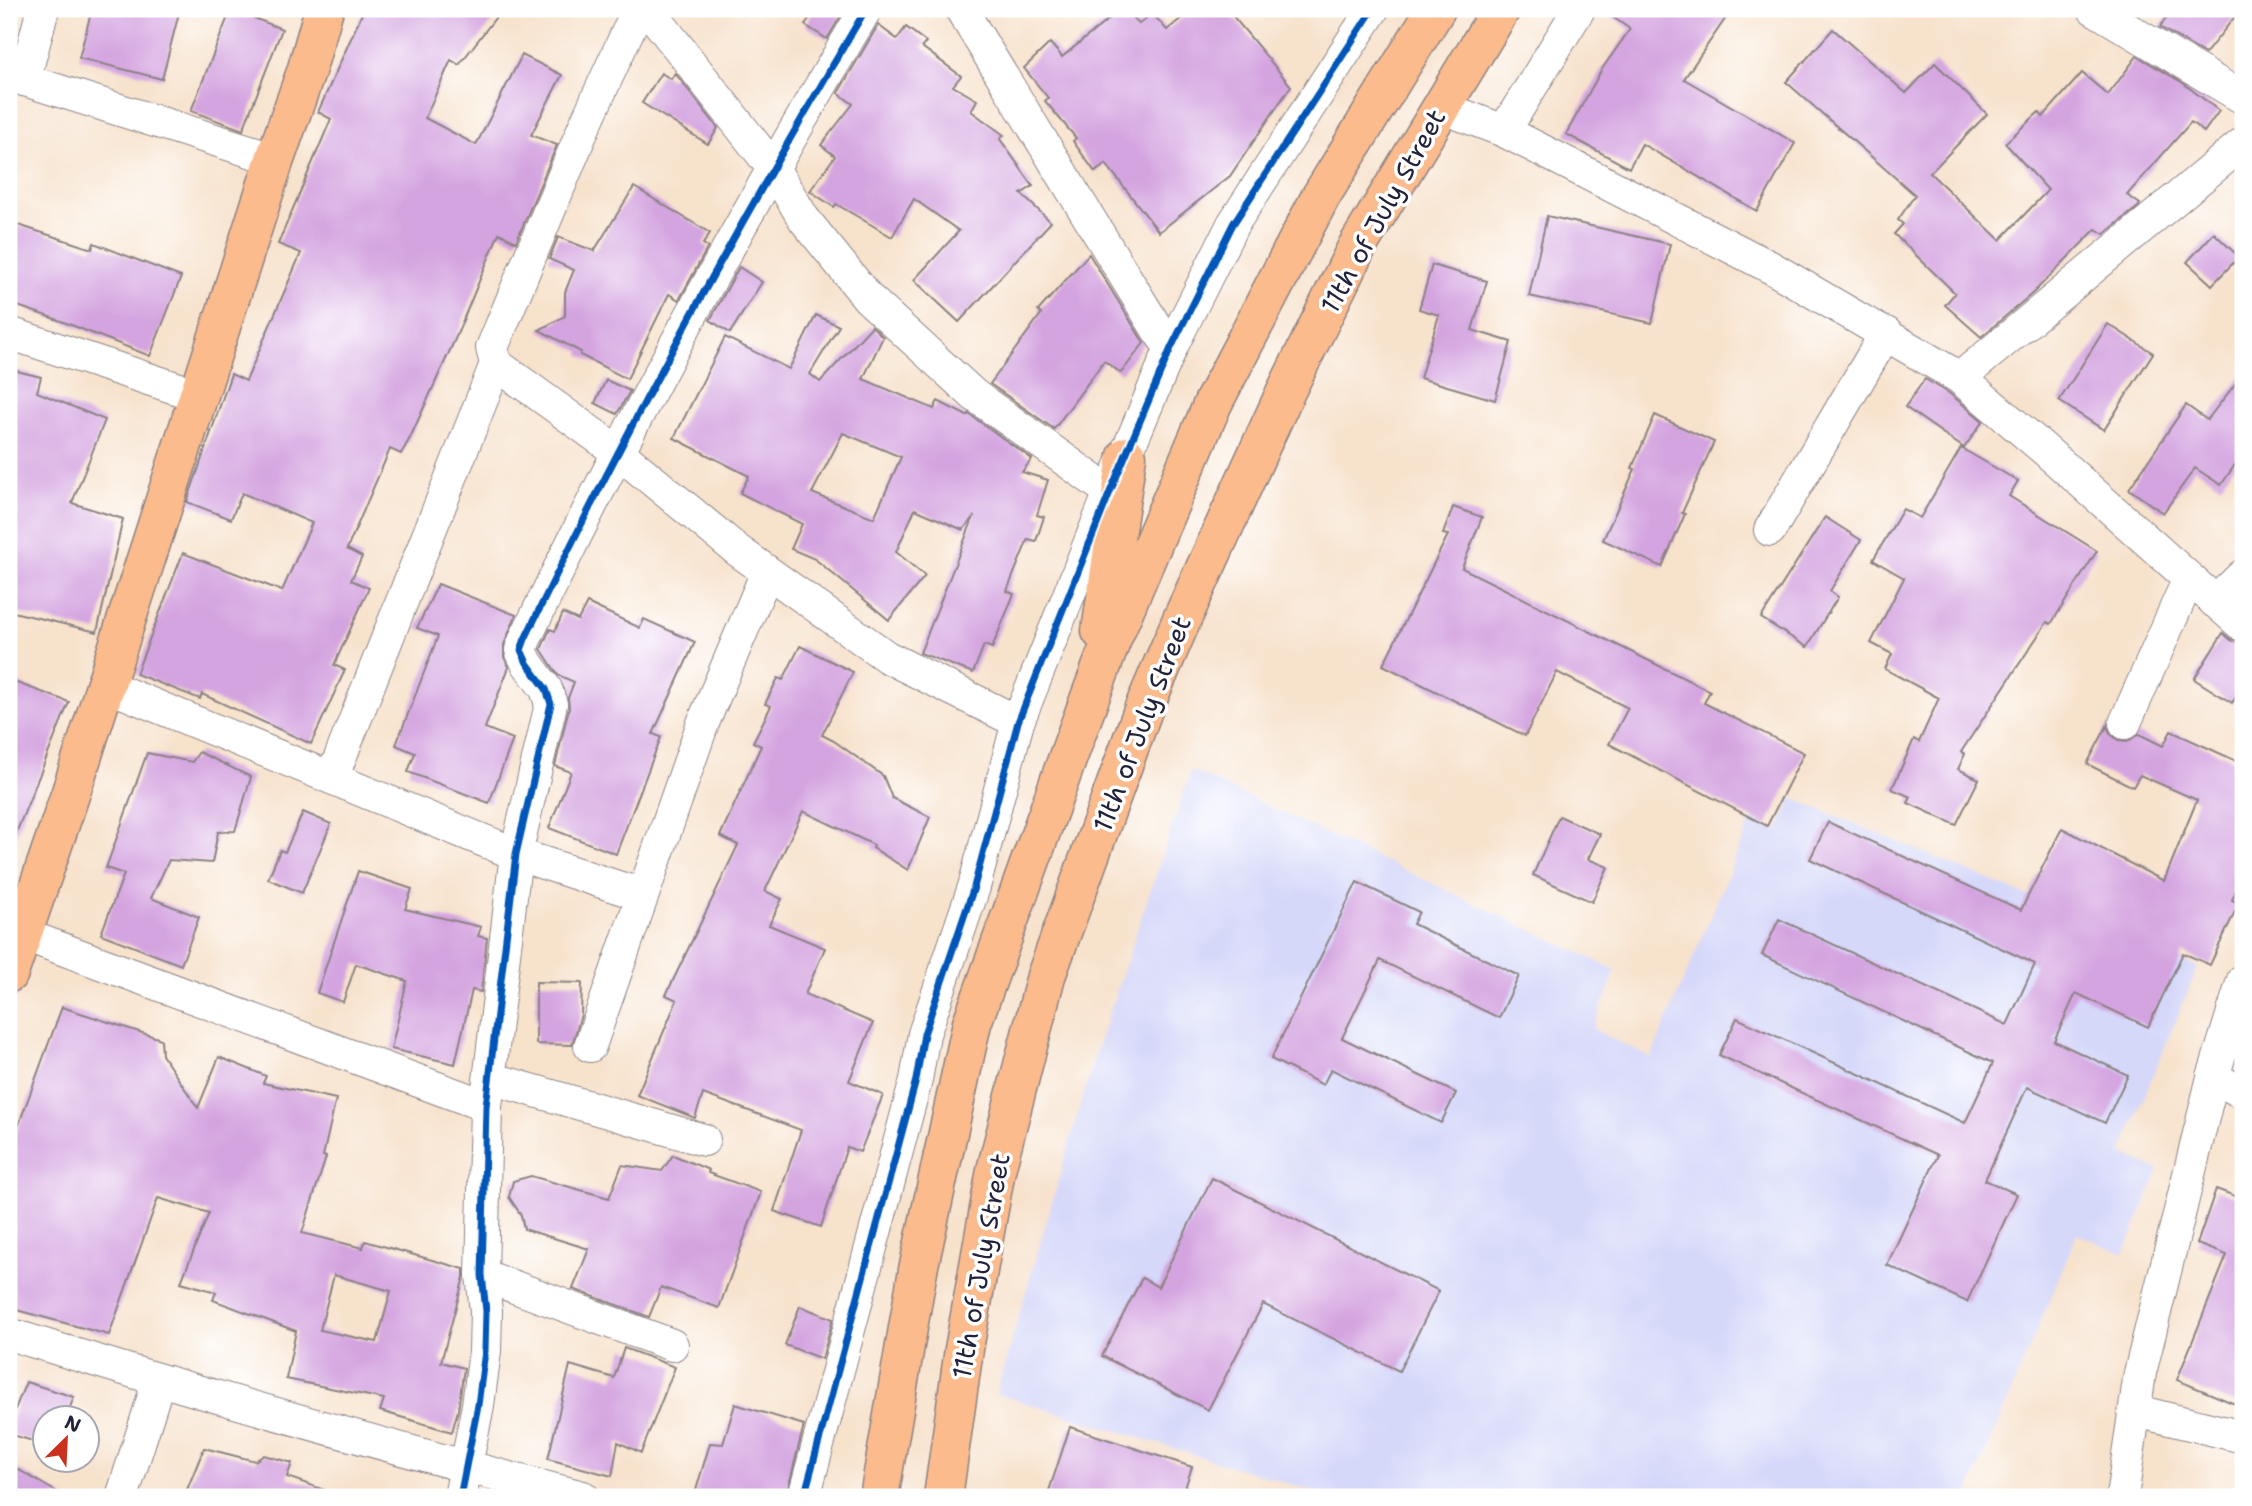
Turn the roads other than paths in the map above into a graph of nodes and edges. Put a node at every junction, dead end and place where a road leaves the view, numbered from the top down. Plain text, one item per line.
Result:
1 (43, 9) edge
2 (324, 9) edge
3 (638, 9) edge
4 (648, 9) edge
5 (866, 9) edge
6 (961, 9) edge
7 (1436, 9) edge
8 (1501, 9) edge
9 (1579, 9) edge
10 (2094, 9) edge
11 (1366, 12) edge
12 (16, 78) edge
13 (2241, 91) edge
14 (1441, 107) junction
15 (1504, 131) junction
16 (2243, 143) edge
17 (275, 159) junction
18 (773, 168) junction
19 (9, 333) edge
20 (1886, 333) junction
21 (1171, 348) junction
22 (496, 364) junction
23 (1960, 379) junction
24 (200, 396) junction
25 (618, 452) junction
26 (1127, 456) junction
27 (1110, 492) junction
28 (1770, 530) dead end
29 (768, 572) junction
30 (2243, 575) edge
31 (2189, 578) junction
32 (2215, 602) junction
33 (2243, 626) edge
34 (105, 685) junction
35 (1092, 694) junction
36 (1018, 722) junction
37 (2126, 723) dead end
38 (332, 778) junction
39 (516, 854) junction
40 (642, 895) junction
41 (22, 934) junction
42 (9, 973) edge
43 (2243, 980) edge
44 (590, 1046) dead end
45 (2213, 1077) junction
46 (488, 1092) junction
47 (2243, 1093) edge
48 (704, 1140) dead end
49 (482, 1275) junction
50 (9, 1334) edge
51 (672, 1345) dead end
52 (159, 1380) junction
53 (2136, 1410) junction
54 (2243, 1437) edge
55 (462, 1482) edge
56 (122, 1497) edge
57 (583, 1497) edge
58 (804, 1497) edge
59 (879, 1497) edge
60 (943, 1497) edge
61 (2122, 1497) edge

1 - 12 street
2 - 17 main road
3 - 22 street
4 - 18 street
5 - 18 street
6 - 21 street
7 - 35 main road
8 - 14 main road, 11th of July Street
9 - 15 street
10 - 13 street
11 - 21 street
12 - 17 street
14 - 15 street
14 - 60 main road, 11th of July Street
15 - 20 street
16 - 23 street
17 - 24 main road
18 - 25 street
18 - 27 street
19 - 24 street
20 - 23 street
20 - 28 street
21 - 26 street
22 - 25 street
22 - 38 street
23 - 31 street
24 - 34 main road
25 - 29 street
25 - 39 street
26 - 27 street
26 - 35 main road
27 - 36 street
29 - 36 street
29 - 40 street
30 - 32 street
31 - 32 street
31 - 37 street
32 - 33 street
34 - 38 street
34 - 41 main road
35 - 59 main road
36 - 58 street
38 - 39 street
39 - 40 street
39 - 46 street
40 - 44 street
41 - 42 main road
41 - 46 street
43 - 45 street
45 - 47 street
45 - 53 street
46 - 48 street
46 - 49 street
49 - 51 street
49 - 55 street
50 - 52 street
52 - 55 street
52 - 56 street
53 - 54 street
53 - 61 street
55 - 57 street

